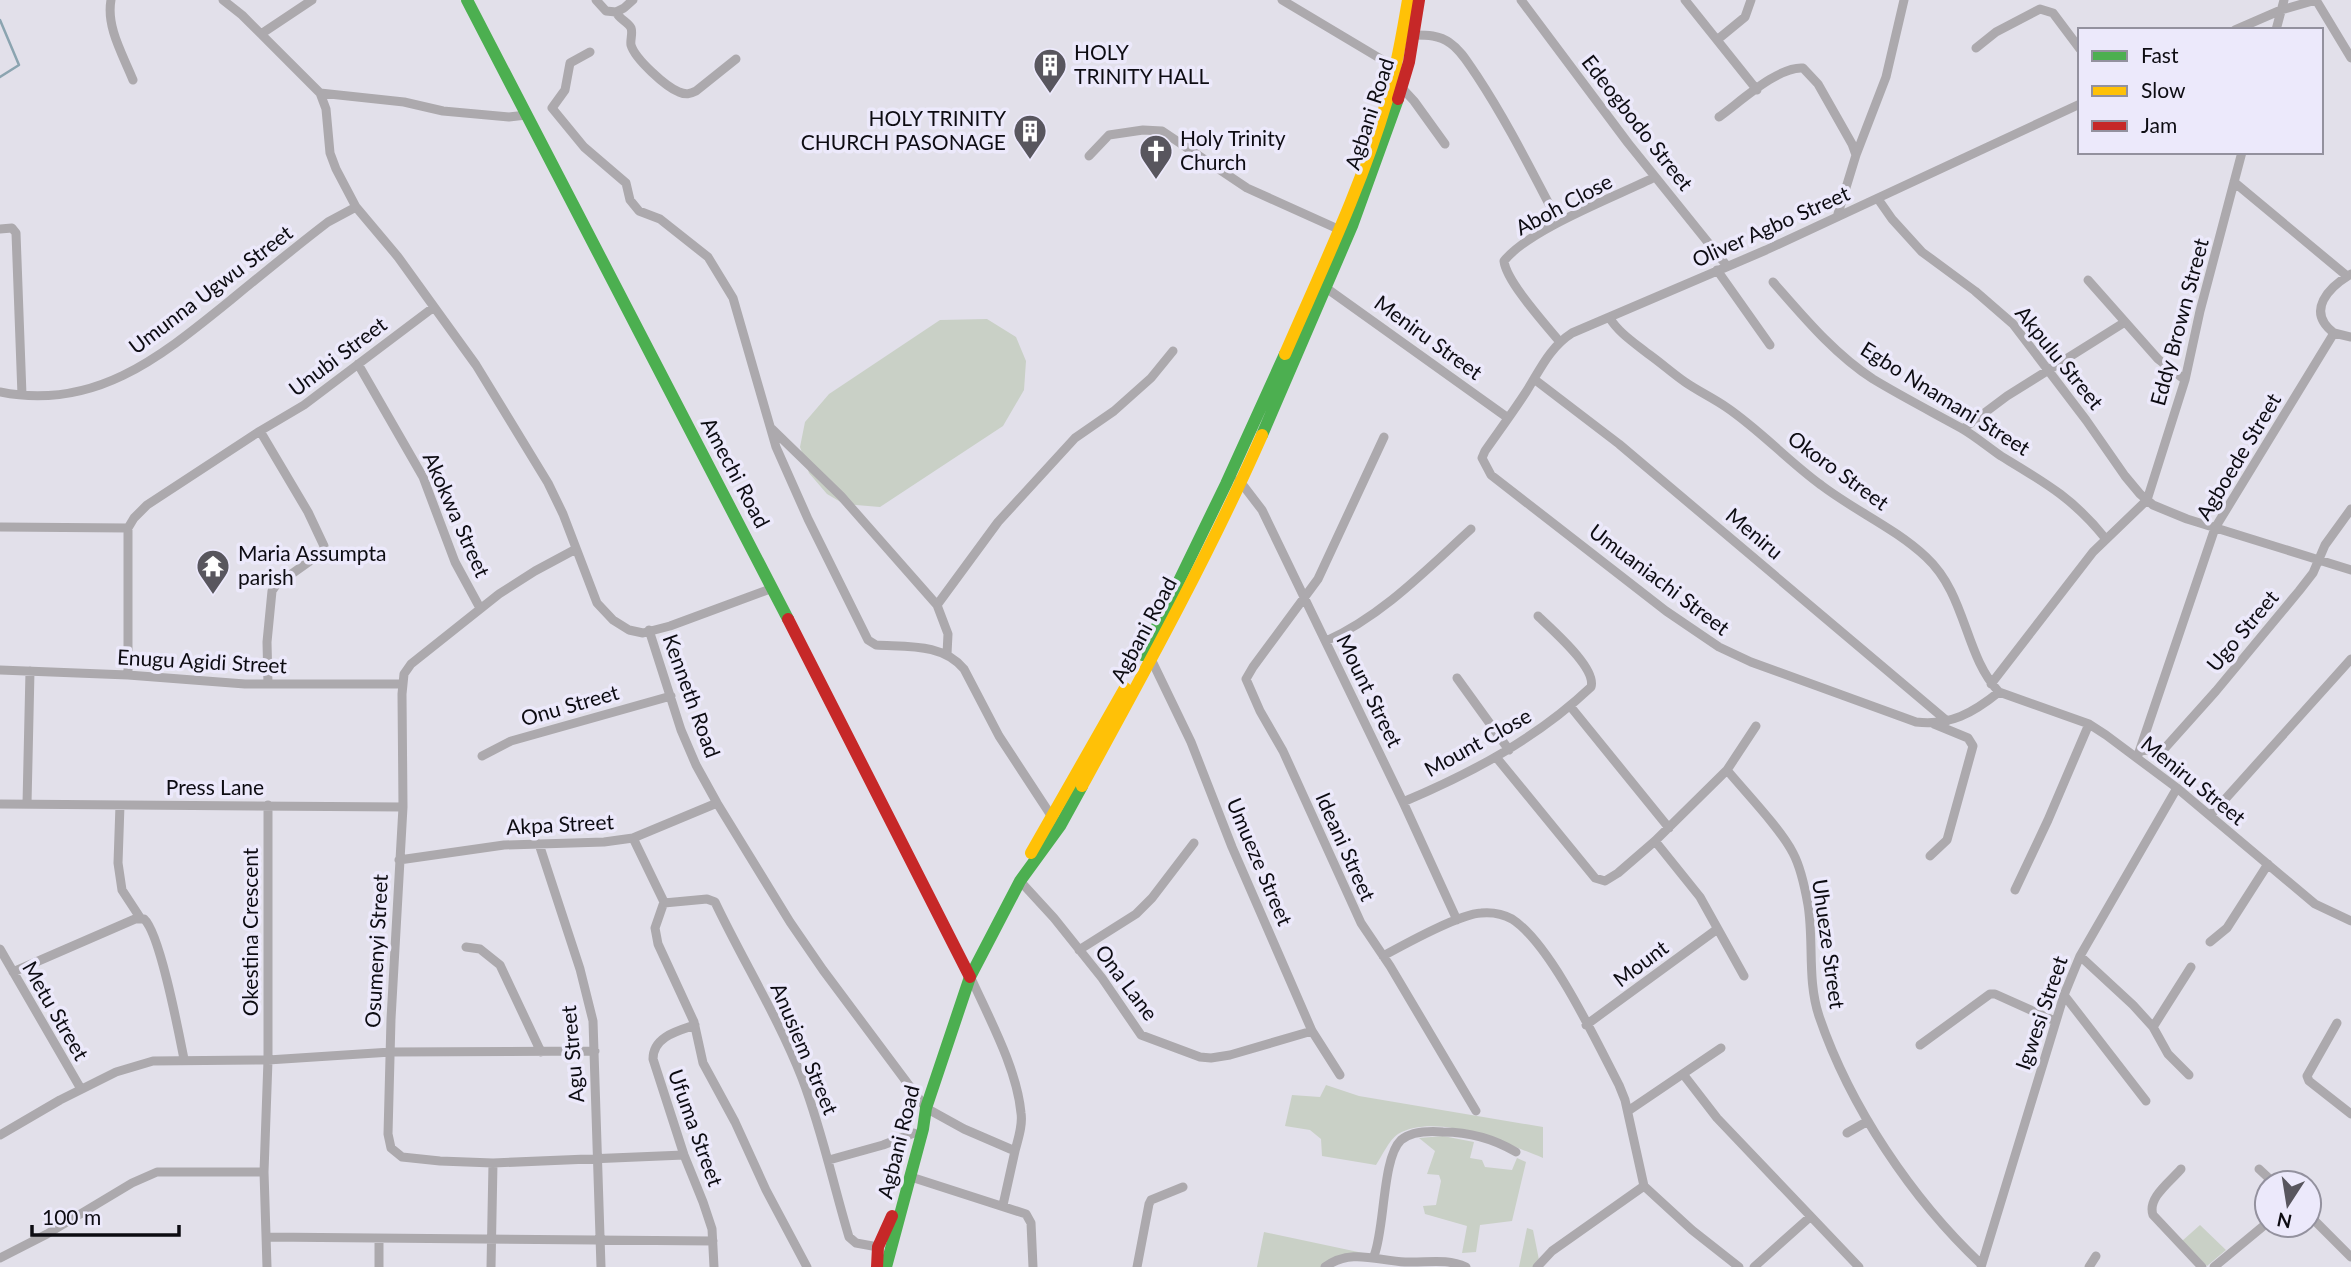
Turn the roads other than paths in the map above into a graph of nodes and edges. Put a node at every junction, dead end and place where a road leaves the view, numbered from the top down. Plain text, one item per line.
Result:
1 (111, 0) edge
2 (223, 0) edge
3 (312, 0) edge
4 (467, 0) edge
5 (596, 0) edge
6 (633, 0) edge
7 (1282, 0) edge
8 (1408, 0) edge
9 (1419, 0) edge
10 (1521, 0) edge
11 (1685, 0) edge
12 (1751, 0) edge
13 (1904, 0) edge
14 (2282, 5) edge
15 (616, 12) junction
16 (2239, 28) edge
17 (2276, 28) edge
18 (261, 34) junction
19 (1414, 35) junction
20 (1717, 40) junction
21 (2078, 46) edge
22 (1976, 48) dead end
23 (590, 52) dead end
24 (2351, 58) edge
25 (736, 59) dead end
26 (1396, 68) junction
27 (133, 80) dead end
28 (1402, 88) junction
29 (1757, 90) junction
30 (320, 93) junction
31 (2078, 105) edge
32 (526, 115) junction
33 (1719, 117) dead end
34 (1444, 144) dead end
35 (2241, 154) edge
36 (1857, 155) junction
37 (1089, 156) dead end
38 (1656, 177) junction
39 (2234, 182) junction
40 (1878, 199) junction
41 (1549, 204) dead end
42 (356, 207) junction
43 (1837, 217) junction
44 (0, 229) edge
45 (1339, 229) junction
46 (1727, 266) junction
47 (1717, 270) junction
48 (2349, 275) edge
49 (2088, 280) dead end
50 (1773, 282) dead end
51 (1321, 284) junction
52 (434, 307) junction
53 (1609, 317) junction
54 (2125, 323) junction
55 (2334, 333) junction
56 (2351, 337) edge
57 (1559, 341) junction
58 (1770, 345) dead end
59 (1173, 351) dead end
60 (358, 364) junction
61 (2048, 370) junction
62 (1534, 379) junction
63 (2185, 380) junction
64 (0, 392) edge
65 (22, 395) junction
66 (1508, 418) junction
67 (771, 428) junction
68 (1963, 429) junction
69 (260, 430) junction
70 (1384, 437) dead end
71 (1233, 470) junction
72 (1241, 483) junction
73 (2144, 497) junction
74 (2351, 509) edge
75 (0, 527) edge
76 (128, 528) junction
77 (2216, 528) junction
78 (1471, 529) dead end
79 (2105, 538) junction
80 (576, 549) junction
81 (2320, 560) junction
82 (2351, 570) edge
83 (773, 588) junction
84 (1304, 595) junction
85 (937, 605) junction
86 (480, 608) junction
87 (1538, 616) dead end
88 (649, 630) junction
89 (1326, 641) junction
90 (947, 654) junction
91 (1151, 659) junction
92 (2351, 659) edge
93 (0, 670) edge
94 (30, 671) junction
95 (128, 676) junction
96 (1457, 678) dead end
97 (268, 684) junction
98 (403, 684) junction
99 (1991, 684) junction
100 (1999, 692) junction
101 (671, 696) junction
102 (1570, 706) junction
103 (1947, 721) junction
104 (1933, 723) junction
105 (2089, 724) junction
106 (1756, 726) dead end
107 (1509, 750) junction
108 (2139, 754) junction
109 (482, 756) dead end
110 (1496, 757) junction
111 (1727, 770) junction
112 (2177, 788) junction
113 (1404, 802) junction
114 (717, 803) junction
115 (0, 804) edge
116 (27, 804) junction
117 (120, 805) junction
118 (268, 805) junction
119 (403, 807) junction
120 (2210, 816) junction
121 (1056, 822) junction
122 (1669, 828) junction
123 (633, 838) junction
124 (1655, 841) junction
125 (1194, 843) dead end
126 (539, 844) junction
127 (1930, 856) dead end
128 (399, 860) junction
129 (2268, 864) junction
130 (1020, 881) junction
131 (2015, 890) dead end
132 (664, 903) junction
133 (141, 919) junction
134 (1457, 920) junction
135 (2351, 921) edge
136 (1716, 930) junction
137 (2210, 942) dead end
138 (466, 947) dead end
139 (0, 949) edge
140 (1079, 950) junction
141 (1383, 956) junction
142 (2080, 956) junction
143 (2192, 967) dead end
144 (13, 972) junction
145 (967, 972) junction
146 (1744, 975) dead end
147 (2064, 995) junction
148 (2055, 1021) junction
149 (2337, 1024) dead end
150 (695, 1025) junction
151 (1586, 1025) junction
152 (2153, 1027) junction
153 (1312, 1031) junction
154 (1920, 1045) dead end
155 (1721, 1048) dead end
156 (595, 1051) junction
157 (391, 1052) junction
158 (541, 1052) junction
159 (184, 1059) junction
160 (268, 1060) junction
161 (1683, 1073) junction
162 (1340, 1075) dead end
163 (2189, 1075) dead end
164 (81, 1089) junction
165 (2146, 1101) dead end
166 (924, 1105) junction
167 (1476, 1111) dead end
168 (1628, 1111) junction
169 (2351, 1114) edge
170 (1868, 1121) junction
171 (914, 1133) junction
172 (1847, 1133) dead end
173 (0, 1135) edge
174 (1016, 1151) junction
175 (1516, 1152) dead end
176 (684, 1155) junction
177 (598, 1159) junction
178 (829, 1160) junction
179 (493, 1163) junction
180 (2181, 1169) dead end
181 (264, 1172) junction
182 (911, 1177) junction
183 (1644, 1186) junction
184 (1183, 1187) dead end
185 (1003, 1205) junction
186 (1810, 1217) junction
187 (2323, 1229) edge
188 (2253, 1235) edge
189 (266, 1237) junction
190 (379, 1239) junction
191 (491, 1240) junction
192 (601, 1240) junction
193 (713, 1241) junction
194 (878, 1247) junction
195 (1374, 1256) junction
196 (2096, 1256) dead end
197 (2351, 1257) edge
198 (0, 1258) edge
199 (1398, 1264) edge
200 (1981, 1266) edge
201 (267, 1267) edge
202 (379, 1267) edge
203 (491, 1267) edge
204 (601, 1267) edge
205 (715, 1267) edge
206 (807, 1267) edge
207 (877, 1267) edge
208 (886, 1267) edge
209 (1033, 1267) edge
210 (1138, 1267) edge
211 (1325, 1267) edge
212 (1466, 1267) edge
213 (1537, 1267) edge
214 (1739, 1267) edge
215 (1754, 1267) edge
216 (1859, 1267) edge
217 (2089, 1267) edge
218 (2203, 1267) edge
219 (2214, 1267) edge

1 - 27 street
2 - 18 street
3 - 18 street
4 - 32 main road, Amechi Road
5 - 15 street
6 - 15 street
7 - 26 street
8 - 26 main road, Agbani Road
9 - 19 main road, Agbani Road
10 - 38 street, Edeogbodo Street
11 - 20 street
12 - 20 street
13 - 36 street
14 - 16 street
14 - 17 street
14 - 24 street
15 - 25 street
18 - 30 street
19 - 28 main road, Agbani Road
19 - 41 street
20 - 29 street
21 - 22 street
23 - 67 street
26 - 45 main road, Agbani Road
28 - 34 street
28 - 51 main road, Agbani Road
29 - 33 street
29 - 36 street
30 - 32 street
30 - 42 street, Kenneth Road
31 - 40 street, Oliver Agbo Street
32 - 83 main road, Amechi Road
35 - 39 street, Eddy Brown Street
36 - 43 street
37 - 45 street
38 - 46 street, Edeogbodo Street
38 - 57 street, Aboh Close
39 - 48 street
39 - 63 street, Eddy Brown Street
40 - 43 street, Oliver Agbo Street
40 - 61 street, Akpulu Street
42 - 52 street, Kenneth Road
42 - 65 street, Umunna Ugwu Street
43 - 46 street, Oliver Agbo Street
44 - 65 street
45 - 51 main road, Agbani Road
46 - 47 street, Oliver Agbo Street
47 - 53 street, Oliver Agbo Street
47 - 58 street
48 - 55 street
49 - 54 street
50 - 68 street, Egbo Nnamani Street
51 - 66 street, Meniru Street
51 - 71 main road, Agbani Road
51 - 72 main road, Agbani Road
52 - 60 street, Unubi Street
52 - 80 street, Kenneth Road
53 - 57 street, Oliver Agbo Street
53 - 99 street, Okoro Street
54 - 61 street
54 - 63 street
55 - 56 street
55 - 77 street, Agboede Street
57 - 62 street, Oliver Agbo Street
59 - 85 street
60 - 69 street, Unubi Street
60 - 86 street, Akokwa Street
61 - 68 street
61 - 73 street, Akpulu Street
62 - 66 street, Oliver Agbo Street
62 - 103 street, Meniru
63 - 73 street, Eddy Brown Street
64 - 65 street, Umunna Ugwu Street
66 - 104 street, Umuaniachi Street
67 - 85 street
67 - 90 street
68 - 79 street, Egbo Nnamani Street
69 - 76 street, Unubi Street
69 - 97 street
70 - 84 street
71 - 72 street, Mount Street
71 - 121 main road, Agbani Road
72 - 84 street, Mount Street
72 - 91 main road, Agbani Road
73 - 77 street
73 - 79 street
74 - 81 street, Ugo Street
75 - 76 street
76 - 95 street
77 - 81 street
77 - 108 street, Agboede Street
78 - 89 street
79 - 99 street
80 - 86 street
80 - 88 street, Kenneth Road
81 - 82 street
81 - 108 street, Ugo Street
83 - 88 street
83 - 145 main road, Amechi Road
84 - 89 street, Mount Street
84 - 141 street, Ideani Street
85 - 90 street
86 - 98 street
87 - 102 street, Mount Close
88 - 101 street, Kenneth Road
89 - 113 street, Mount Street
90 - 121 street
91 - 121 main road, Agbani Road
91 - 153 street, Umueze Street
92 - 120 street
93 - 94 street, Enugu Agidi Street
94 - 95 street, Enugu Agidi Street
94 - 116 street
95 - 97 street, Enugu Agidi Street
96 - 107 street
97 - 98 street, Enugu Agidi Street
98 - 119 street, Osumenyi Street
99 - 100 street, Okoro Street
100 - 103 street, Umuaniachi Street
100 - 105 street, Meniru Street
101 - 109 street, Onu Street
101 - 114 street, Kenneth Road
102 - 107 street, Mount Close
102 - 122 street
103 - 104 street, Umuaniachi Street
104 - 127 street
105 - 108 street, Meniru Street
105 - 131 street
106 - 111 street
107 - 110 street, Mount Close
108 - 112 street, Meniru Street
110 - 113 street, Mount Close
110 - 124 street
111 - 122 street
111 - 170 street, Uhueze Street
112 - 120 street, Meniru Street
112 - 142 street, Igwesi Street
113 - 134 street, Mount Street
114 - 123 street, Akpa Street
114 - 166 street, Kenneth Road
115 - 116 street, Press Lane
116 - 117 street, Press Lane
117 - 118 street, Press Lane
117 - 133 street
118 - 119 street, Press Lane
118 - 160 street, Okestina Crescent
119 - 128 street, Osumenyi Street
120 - 129 street, Meniru Street
121 - 130 main road, Agbani Road
121 - 145 main road, Agbani Road
122 - 124 street
123 - 126 street, Akpa Street
123 - 132 street
124 - 136 street
125 - 140 street
126 - 128 street, Akpa Street
126 - 156 street, Agu Street
128 - 157 street, Osumenyi Street
129 - 135 street, Meniru Street
129 - 137 street
130 - 140 street, Ona Lane
130 - 145 main road, Agbani Road
132 - 150 street
132 - 178 street, Anusiem Street
133 - 144 street
133 - 159 street
134 - 141 street
134 - 151 street
136 - 146 street
136 - 151 street, Mount
138 - 158 street
139 - 144 street, Metu Street
140 - 153 street, Ona Lane
141 - 167 street, Ideani Street
142 - 147 street, Igwesi Street
142 - 152 street
143 - 152 street
144 - 164 street, Metu Street
145 - 166 main road, Agbani Road
145 - 174 street
147 - 148 street, Igwesi Street
147 - 165 street
148 - 154 street
148 - 200 street, Igwesi Street
149 - 169 street
150 - 176 street, Ufuma Street
150 - 206 street
151 - 168 street
152 - 163 street
153 - 162 street, Umueze Street
155 - 161 street
156 - 158 street
156 - 177 street, Agu Street
157 - 158 street
157 - 160 street
157 - 179 street, Osumenyi Street
159 - 160 street
159 - 164 street
160 - 181 street, Okestina Crescent
161 - 168 street
161 - 186 street
164 - 173 street
166 - 171 main road, Agbani Road
166 - 174 street
166 - 182 main road, Agbani Road
168 - 183 street
170 - 172 street
170 - 200 street, Uhueze Street
171 - 178 street
171 - 194 main road, Agbani Road
174 - 185 street
175 - 195 street
176 - 177 street, Osumenyi Street
176 - 193 street, Ufuma Street
177 - 179 street, Osumenyi Street
177 - 192 street, Agu Street
178 - 194 street, Anusiem Street
179 - 191 street
180 - 218 street
181 - 189 street, Okestina Crescent
181 - 198 street
182 - 185 street
182 - 208 main road, Agbani Road
183 - 213 street
183 - 214 street
184 - 210 street
185 - 209 street
186 - 215 street
186 - 216 street
187 - 197 street
188 - 219 street
189 - 190 street
189 - 201 street, Okestina Crescent
190 - 191 street
190 - 202 street
191 - 192 street
191 - 203 street
192 - 193 street
192 - 204 street, Agu Street
193 - 205 street, Ufuma Street
194 - 207 main road, Agbani Road
195 - 199 street
195 - 211 street
196 - 217 street
199 - 212 street

